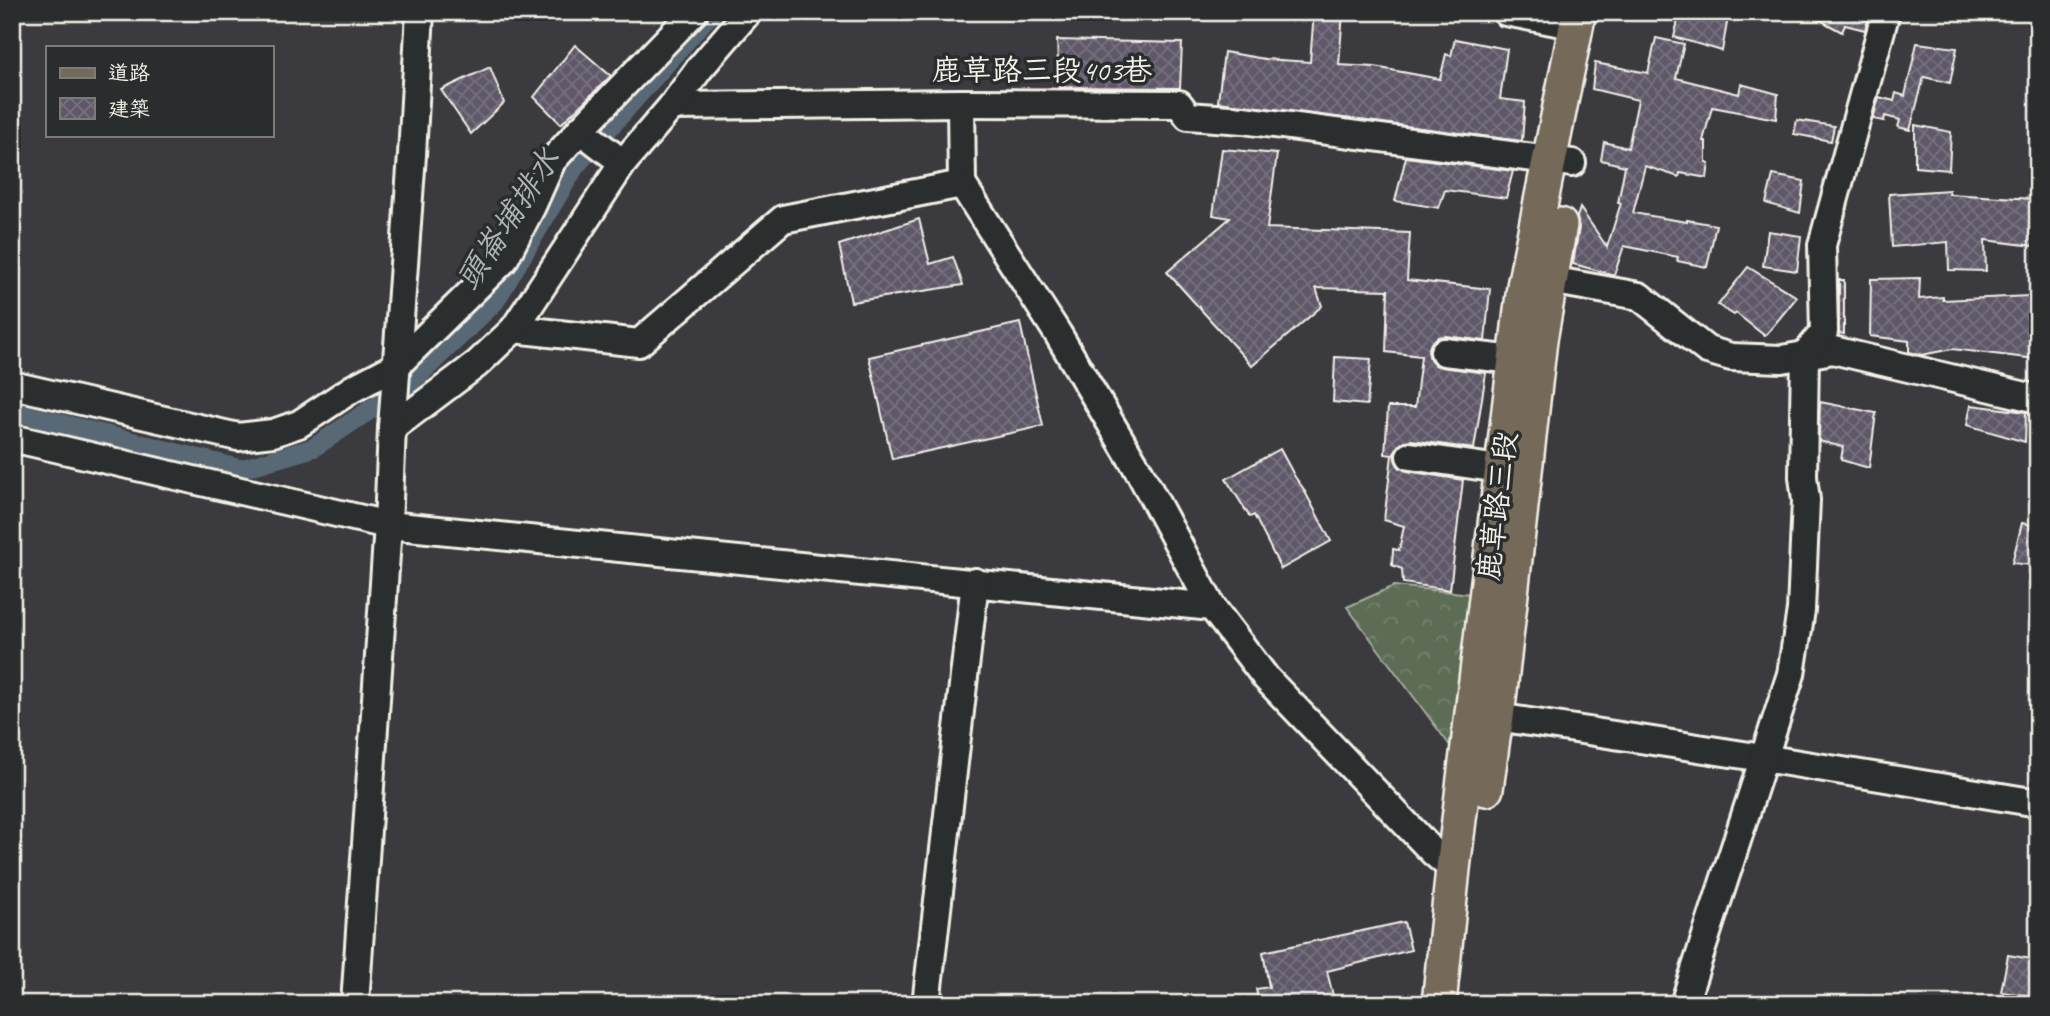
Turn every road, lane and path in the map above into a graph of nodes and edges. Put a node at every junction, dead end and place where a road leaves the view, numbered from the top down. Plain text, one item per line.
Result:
1 (420, 12) edge
2 (694, 12) edge
3 (748, 12) edge
4 (1506, 12) edge
5 (1886, 12) edge
6 (1585, 17) edge
7 (961, 103) junction
8 (672, 106) junction
9 (579, 130) junction
10 (1561, 161) junction
11 (623, 163) junction
12 (962, 184) junction
13 (1549, 280) junction
14 (514, 329) junction
15 (1444, 352) dead end
16 (1805, 355) junction
17 (1526, 363) junction
18 (396, 366) junction
19 (12, 385) edge
20 (2038, 399) edge
21 (392, 428) junction
22 (12, 438) edge
23 (1410, 456) dead end
24 (1514, 471) junction
25 (388, 525) junction
26 (975, 582) junction
27 (1212, 607) junction
28 (1497, 717) junction
29 (1763, 758) junction
30 (2038, 803) edge
31 (1453, 869) junction
32 (355, 1004) edge
33 (926, 1004) edge
34 (1439, 1004) edge
35 (1462, 1004) edge
36 (1684, 1004) edge

1 - 18 street
2 - 9 street
3 - 8 street
4 - 6 street
5 - 16 street
6 - 10 main road, 鹿草路三段
7 - 8 street, 鹿草路三段403巷
7 - 10 street, 鹿草路三段403巷
7 - 12 street
8 - 11 street
9 - 11 street
9 - 18 street
10 - 13 main road, 鹿草路三段
10 - 17 main road, 鹿草路三段
11 - 14 street
12 - 14 street
12 - 27 street
13 - 16 street
13 - 17 main road, 鹿草路三段
14 - 21 street
15 - 17 street
16 - 20 street
16 - 29 street
17 - 24 main road, 鹿草路三段
18 - 19 street
18 - 21 street
21 - 25 street
22 - 25 street
23 - 24 street
24 - 28 main road, 鹿草路三段
24 - 31 main road, 鹿草路三段
25 - 26 street
25 - 32 street
26 - 27 street
26 - 33 street
27 - 31 street
28 - 29 street
28 - 35 main road, 鹿草路三段
29 - 30 street
29 - 36 street
31 - 34 main road, 鹿草路三段

